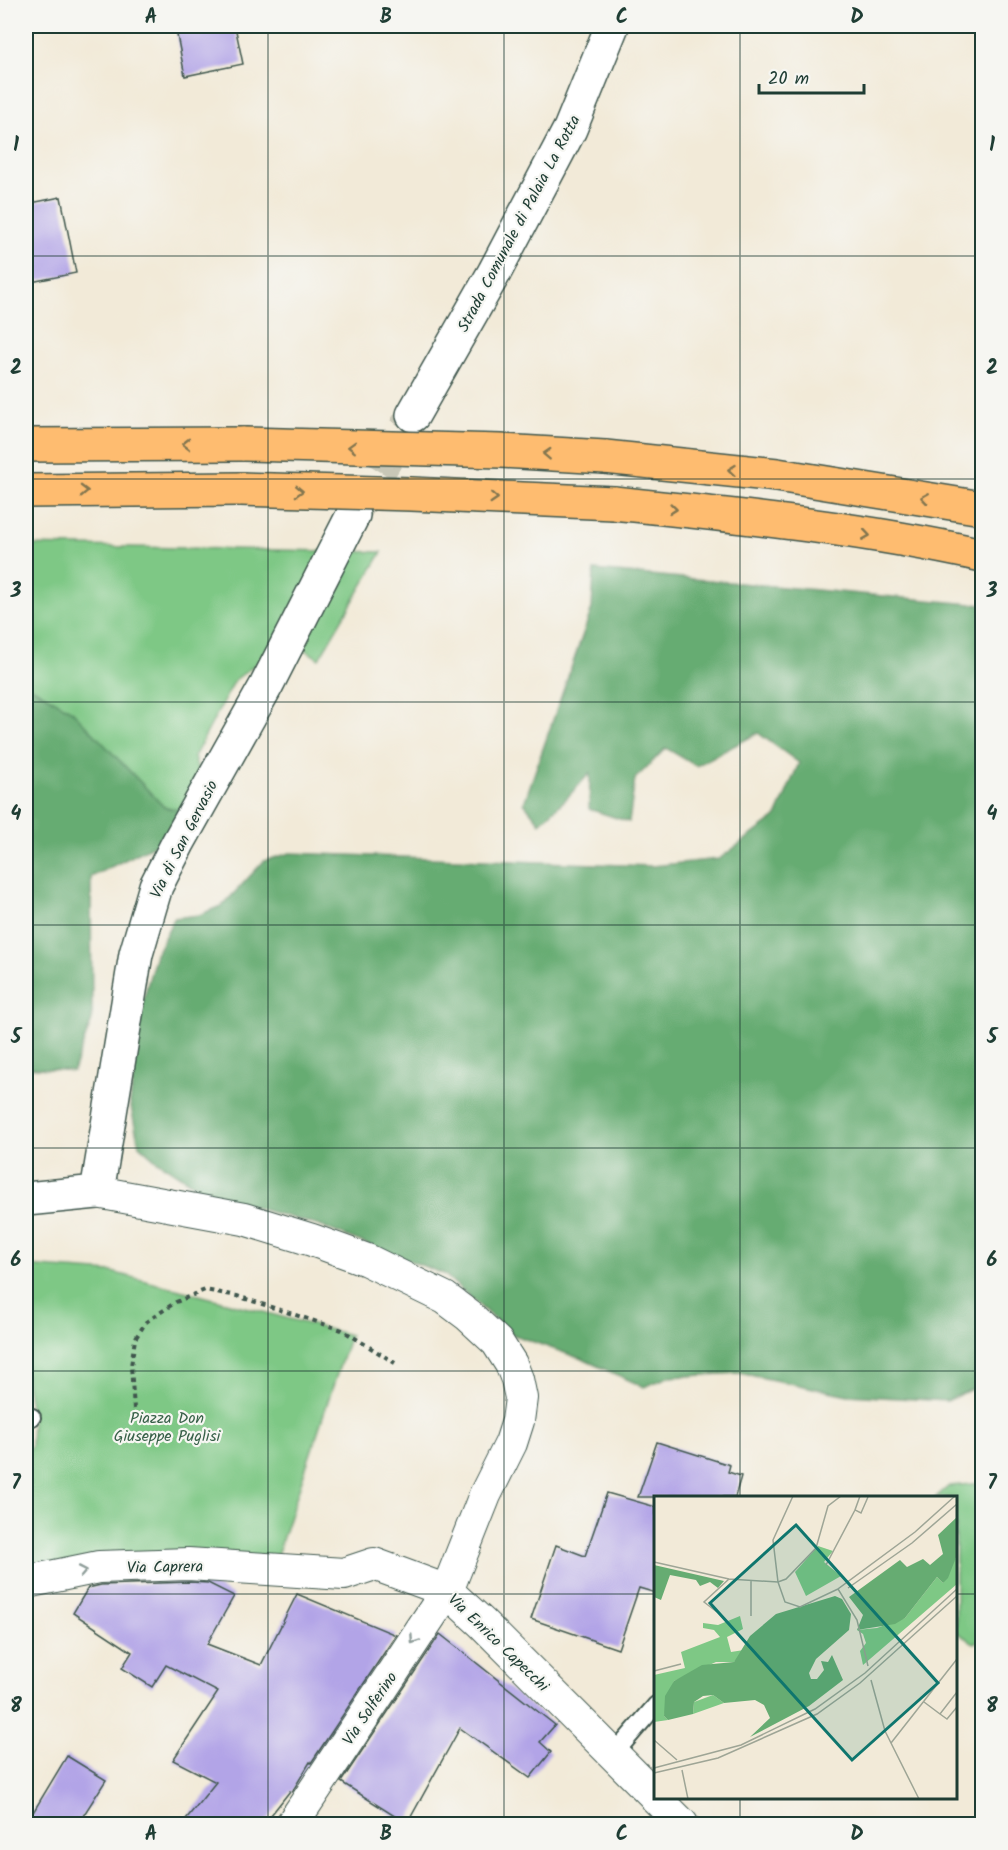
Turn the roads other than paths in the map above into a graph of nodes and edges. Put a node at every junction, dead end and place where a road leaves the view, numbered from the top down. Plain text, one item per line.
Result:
1 (612, 26) edge
2 (413, 415) tunnel mouth
3 (26, 445) edge
4 (26, 491) edge
5 (982, 508) edge
6 (353, 515) tunnel mouth
7 (982, 555) edge
8 (97, 1192) junction
9 (26, 1199) edge
10 (306, 1572) joint
11 (26, 1582) edge
12 (447, 1592) junction
13 (654, 1707) edge
14 (614, 1754) junction
15 (654, 1795) edge
16 (658, 1799) edge
17 (292, 1824) edge
18 (682, 1824) edge

1 - 2 street, Strada Comunale di Palaia La Rotta
5 -> 3 highway, bridge
4 -> 7 highway, bridge
6 - 8 street, Via di San Gervasio
8 - 9 street
8 - 12 street, Via Solferino
11 -> 10 street, Via Caprera
10 - 12 street, Via Enrico Capecchi
12 - 14 street, Via Enrico Capecchi
12 -> 17 street, Via Solferino
13 - 14 lane
14 - 15 street, Via Enrico Capecchi
16 - 18 street, Via Enrico Capecchi

